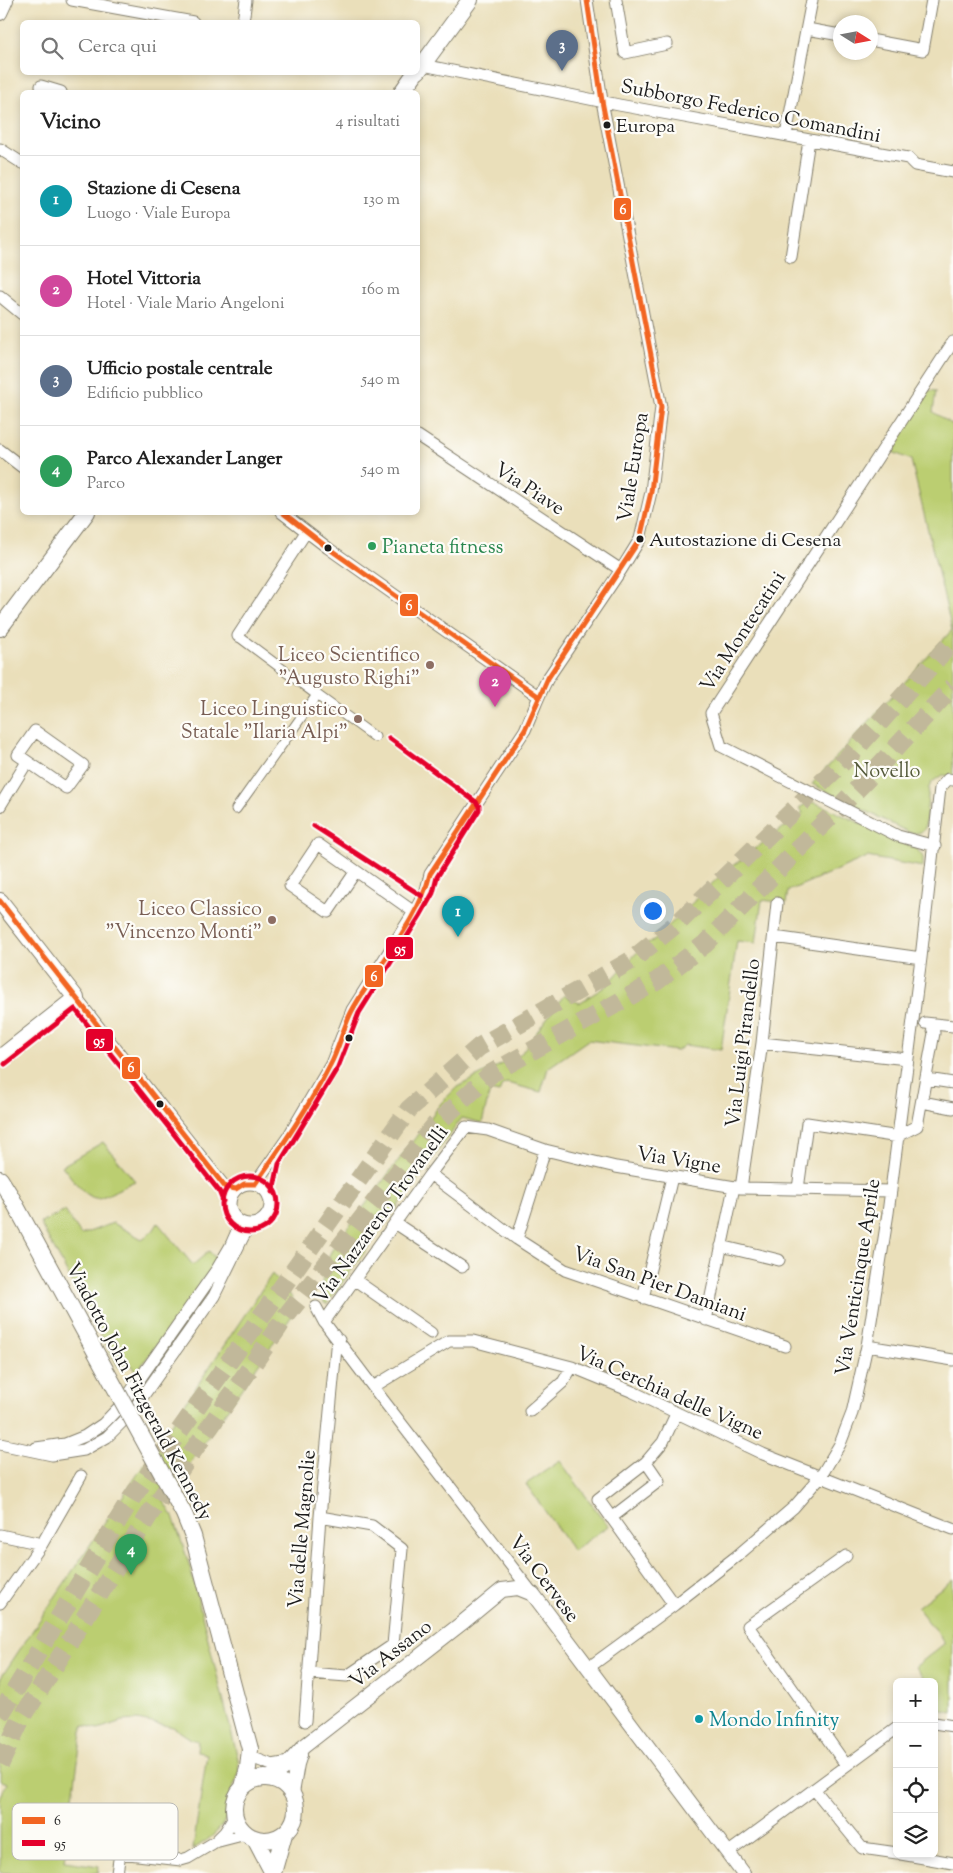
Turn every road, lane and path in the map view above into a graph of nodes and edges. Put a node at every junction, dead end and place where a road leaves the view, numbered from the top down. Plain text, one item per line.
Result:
1 (6, 0) edge
2 (72, 0) edge
3 (246, 0) edge
4 (470, 0) edge
5 (587, 0) edge
6 (616, 0) edge
7 (812, 0) edge
8 (932, 0) edge
9 (110, 3) edge
10 (0, 13) edge
11 (183, 20) edge
12 (243, 20) edge
13 (806, 29) junction
14 (833, 34) edge
15 (878, 42) edge
16 (667, 44) dead end
17 (420, 67) edge
18 (420, 68) edge
19 (414, 75) edge
20 (42, 90) edge
21 (55, 90) edge
22 (403, 90) edge
23 (602, 101) junction
24 (786, 135) junction
25 (809, 140) junction
26 (0, 148) edge
27 (20, 162) edge
28 (953, 172) edge
29 (790, 257) dead end
30 (0, 296) edge
31 (20, 312) edge
32 (953, 342) edge
33 (420, 437) edge
34 (0, 450) edge
35 (20, 465) edge
36 (84, 515) edge
37 (285, 515) edge
38 (306, 532) junction
39 (621, 570) junction
40 (0, 628) edge
41 (238, 636) joint
42 (317, 695) junction
43 (538, 696) junction
44 (375, 737) dead end
45 (27, 762) junction
46 (950, 780) edge
47 (0, 806) edge
48 (236, 809) dead end
49 (935, 846) junction
50 (356, 871) junction
51 (0, 901) edge
52 (777, 903) dead end
53 (414, 912) junction
54 (774, 937) junction
55 (922, 958) junction
56 (76, 998) junction
57 (913, 1022) junction
58 (930, 1024) junction
59 (953, 1026) edge
60 (762, 1043) junction
61 (0, 1058) edge
62 (908, 1059) junction
63 (926, 1079) junction
64 (953, 1083) edge
65 (922, 1102) junction
66 (953, 1108) edge
67 (466, 1128) joint
68 (899, 1136) junction
69 (545, 1150) junction
70 (272, 1161) junction
71 (430, 1174) junction
72 (672, 1177) junction
73 (0, 1179) edge
74 (255, 1184) junction
75 (738, 1187) junction
76 (798, 1189) junction
77 (266, 1190) junction
78 (230, 1191) junction
79 (891, 1192) junction
80 (246, 1223) junction
81 (395, 1223) junction
82 (518, 1239) junction
83 (721, 1246) junction
84 (779, 1260) dead end
85 (462, 1267) dead end
86 (356, 1280) junction
87 (643, 1298) junction
88 (316, 1307) dead end
89 (706, 1320) junction
90 (324, 1322) junction
91 (431, 1333) dead end
92 (339, 1340) junction
93 (785, 1346) dead end
94 (867, 1346) junction
95 (953, 1360) edge
96 (572, 1367) junction
97 (373, 1387) junction
98 (530, 1411) dead end
99 (676, 1414) junction
100 (0, 1444) edge
101 (646, 1462) junction
102 (81, 1476) dead end
103 (821, 1476) junction
104 (320, 1517) junction
105 (611, 1518) junction
106 (953, 1529) edge
107 (0, 1536) edge
108 (42, 1544) junction
109 (846, 1556) dead end
110 (512, 1567) junction
111 (502, 1590) junction
112 (534, 1594) junction
113 (0, 1604) edge
114 (674, 1605) junction
115 (588, 1668) junction
116 (308, 1672) junction
117 (305, 1721) dead end
118 (938, 1723) edge
119 (952, 1726) edge
120 (893, 1731) edge
121 (303, 1747) junction
122 (253, 1754) junction
123 (290, 1762) junction
124 (846, 1765) junction
125 (269, 1778) junction
126 (243, 1787) junction
127 (814, 1789) junction
128 (292, 1793) junction
129 (235, 1816) junction
130 (284, 1834) junction
131 (251, 1836) junction
132 (215, 1842) junction
133 (729, 1852) junction
134 (893, 1853) edge
135 (924, 1858) edge
136 (119, 1860) edge
137 (178, 1860) edge
138 (953, 1863) edge
139 (953, 1870) edge
140 (117, 1873) edge
141 (273, 1873) edge
142 (743, 1873) edge
143 (949, 1873) edge

1 - 10 street
2 - 9 street
3 - 12 street
4 - 17 main road
5 - 23 street, Viale Europa
6 - 16 street
7 - 13 street
8 - 15 street
9 - 11 street
13 - 14 street
13 - 24 street
18 - 23 street, Subborgo Federico Comandini
19 - 22 main road
20 - 21 street
23 - 24 street, Subborgo Federico Comandini
23 - 39 street, Viale Europa
24 - 25 street, Subborgo Federico Comandini
25 - 28 street, Subborgo Federico Comandini
25 - 29 street
26 - 27 street
30 - 31 street
32 - 49 street, Via Montecatini
33 - 39 street, Via Piave
34 - 35 street
36 - 40 main road
37 - 38 street
38 - 41 street
38 - 43 street
39 - 43 street, Viale Europa
41 - 42 street
42 - 44 street
42 - 48 street
43 - 53 street, Viale Europa
45 - 45 street
45 - 47 street
46 - 49 street, Via Venticinque Aprile
49 - 55 street, Via Venticinque Aprile
50 - 50 street
50 - 53 street
51 - 56 main road
52 - 54 street, Via Luigi Pirandello
53 - 70 street, Viale Europa
54 - 55 street
54 - 60 street, Via Luigi Pirandello
55 - 57 street, Via Venticinque Aprile
56 - 61 main road
56 - 78 street
57 - 58 street
57 - 62 street, Via Venticinque Aprile
58 - 59 street
58 - 63 street
60 - 62 street
60 - 75 street, Via Luigi Pirandello
62 - 68 street, Via Venticinque Aprile
63 - 64 street
63 - 65 street
65 - 66 street
65 - 68 street
67 - 69 street, Via Vigne
67 - 71 street, Via Nazzareno Trovanelli
68 - 76 street
68 - 79 street, Via Venticinque Aprile
69 - 72 street, Via Vigne
69 - 82 street
70 - 74 street
70 - 77 street
71 - 81 street, Via Nazzareno Trovanelli
71 - 82 street, Via San Pier Damiani
72 - 75 street, Via Vigne
72 - 87 street
73 - 122 main road, Viadotto John Fitzgerald Kennedy, bridge
74 - 77 street
74 - 78 street
75 - 76 street, Via Vigne
75 - 83 street, Via Luigi Pirandello
76 - 79 street, Via Vigne
77 - 80 street
78 - 80 street
79 - 94 street, Via Venticinque Aprile
80 - 100 street
81 - 85 street
81 - 86 street, Via Nazzareno Trovanelli
82 - 87 street, Via San Pier Damiani
83 - 84 street
83 - 89 street, Via Luigi Pirandello
86 - 90 street, Via Nazzareno Trovanelli
86 - 91 street
87 - 89 street, Via San Pier Damiani
88 - 90 street, Via Cervese
89 - 93 street, Via San Pier Damiani
90 - 92 street, Via Cervese
92 - 97 street, Via Cervese
92 - 104 street, Via delle Magnolie
94 - 95 street
94 - 103 street, Via Venticinque Aprile
96 - 97 street, Via Cerchia delle Vigne
96 - 98 street
96 - 99 street, Via Cerchia delle Vigne
97 - 110 street, Via Cervese
99 - 101 street
99 - 103 street, Via Cerchia delle Vigne
101 - 105 street
101 - 105 street
102 - 108 street
103 - 106 street, Via Cerchia delle Vigne
103 - 114 street, Via Venticinque Aprile
104 - 116 street, Via delle Magnolie
104 - 116 street
105 - 114 street
107 - 108 street
108 - 113 street
109 - 124 street
110 - 111 street, Via Assano
110 - 112 street, Via Cervese
111 - 112 street
111 - 121 street, Via Assano
112 - 115 street, Via Cervese
114 - 115 street, Via Venticinque Aprile
115 - 133 street, Via Cervese
116 - 117 street, Via delle Magnolie
118 - 119 street
120 - 124 street
121 - 123 street, Via Assano
121 - 128 street
122 - 123 street
122 - 125 main road, Viadotto John Fitzgerald Kennedy
122 - 126 main road, Viadotto John Fitzgerald Kennedy
123 - 125 street, Via Assano
124 - 127 street
125 - 126 main road
125 - 128 main road
126 - 129 main road
127 - 133 street
127 - 134 street
128 - 130 main road
129 - 131 main road
129 - 132 street
130 - 131 main road
130 - 141 main road
131 - 132 street
131 - 141 main road
132 - 137 street
133 - 142 street, Via Cervese
135 - 138 street
136 - 140 street
139 - 143 street

